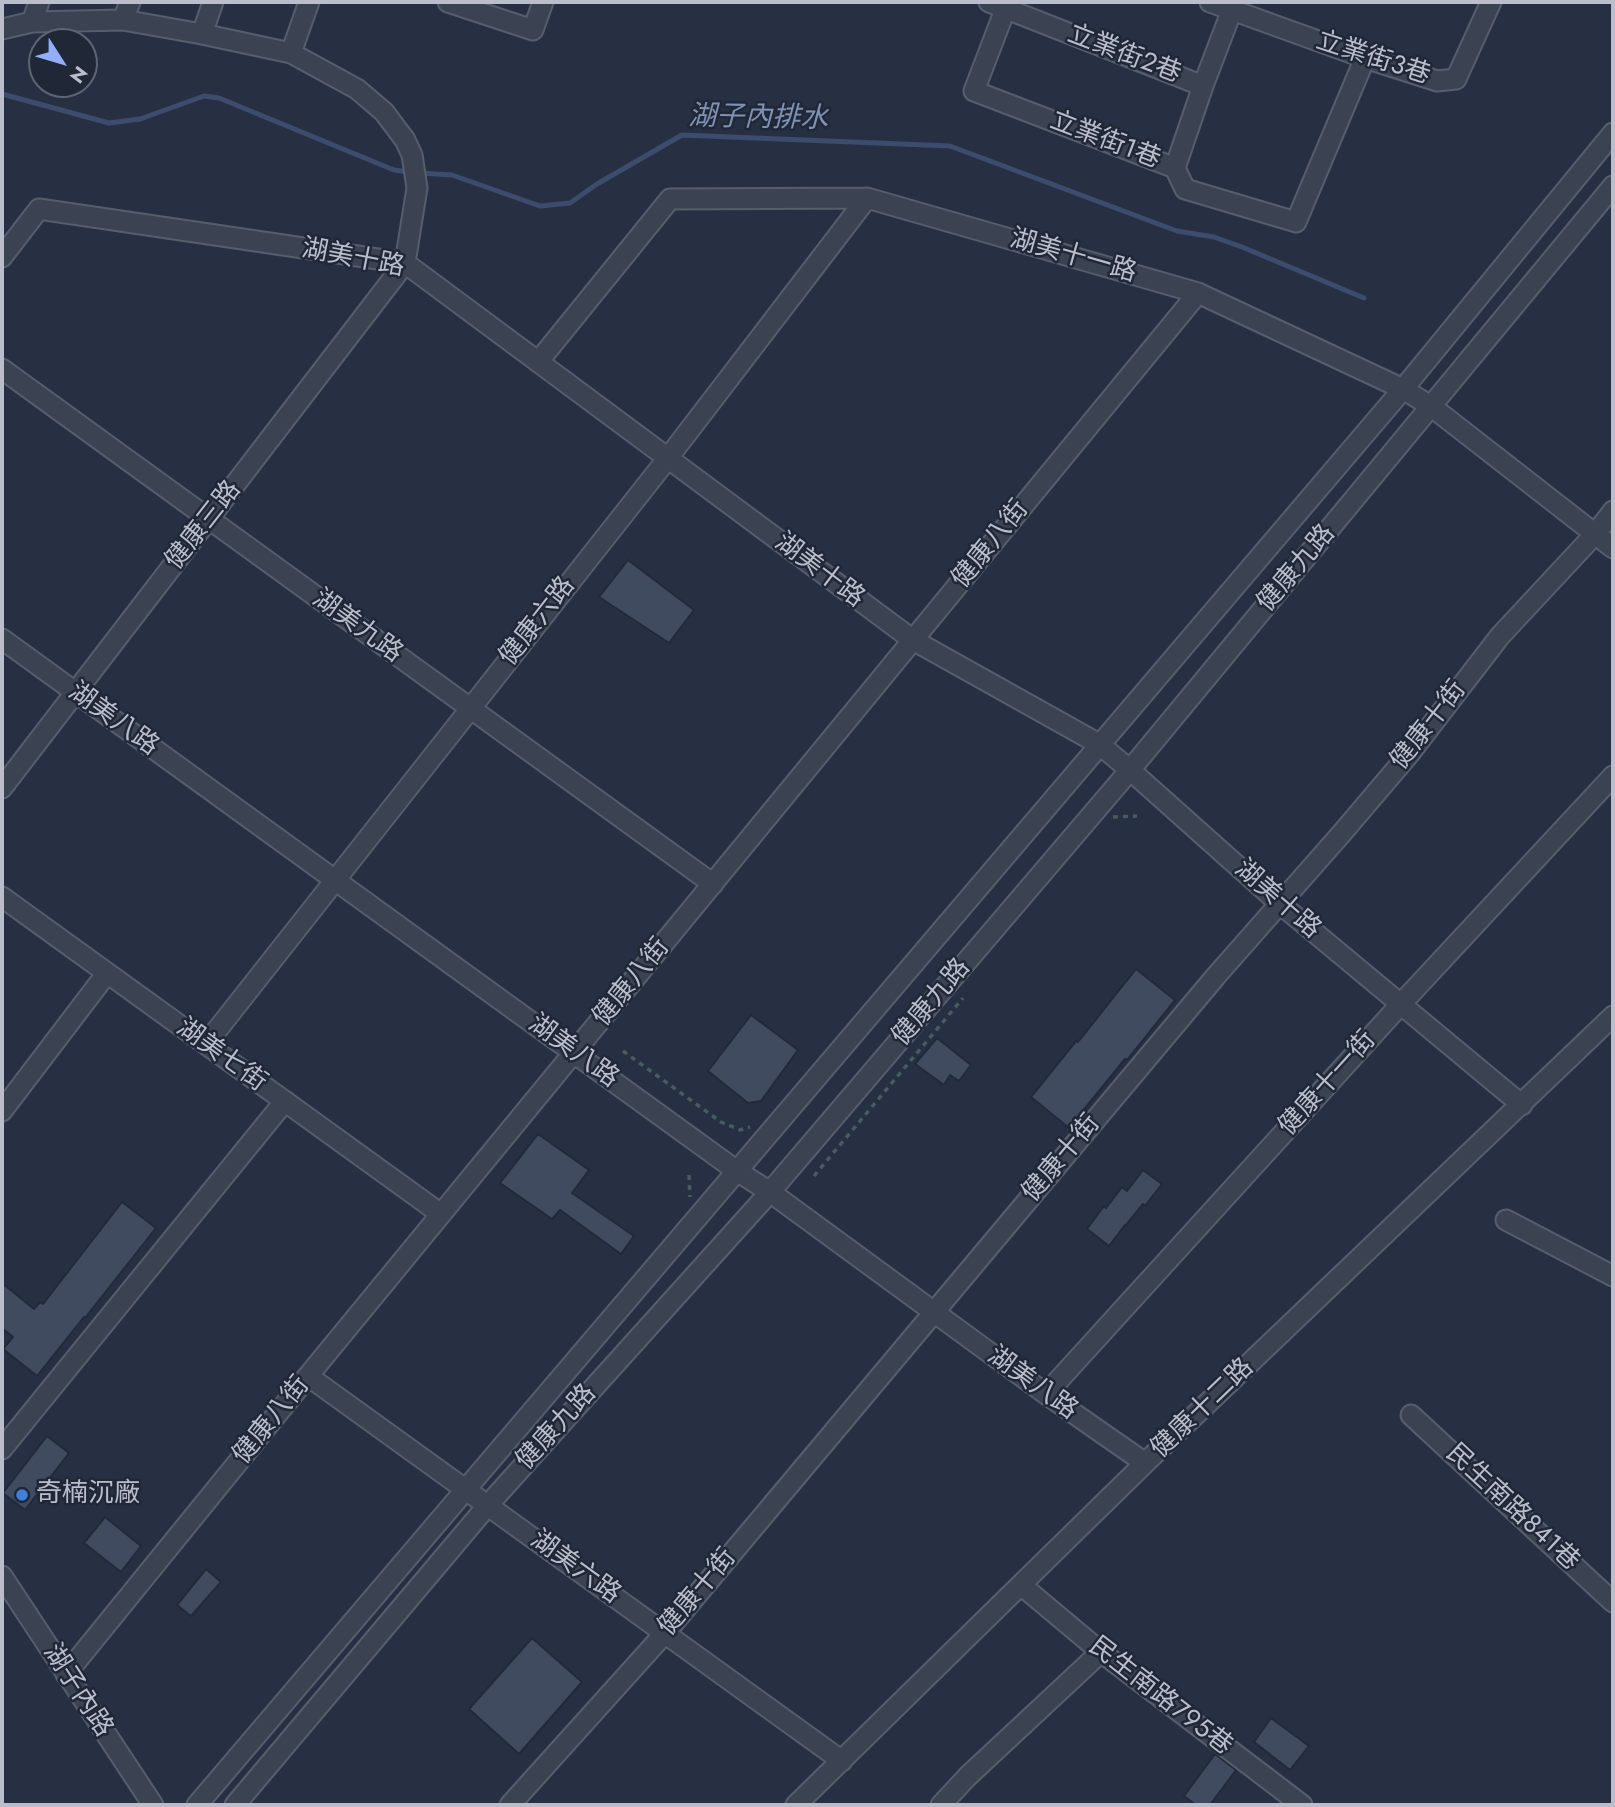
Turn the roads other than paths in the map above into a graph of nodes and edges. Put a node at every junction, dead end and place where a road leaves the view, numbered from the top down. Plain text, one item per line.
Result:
1 (39, 2) edge
2 (213, 2) edge
3 (309, 2) edge
4 (449, 2) edge
5 (543, 2) edge
6 (1210, 2) edge
7 (1491, 2) edge
8 (1001, 4) edge
9 (1234, 6) edge
10 (126, 11) edge
11 (32, 22) junction
12 (2, 29) edge
13 (202, 34) junction
14 (291, 53) junction
15 (1365, 58) junction
16 (1203, 86) junction
17 (1613, 133) edge
18 (1175, 168) junction
19 (1613, 186) edge
20 (867, 198) junction
21 (2, 257) edge
22 (405, 263) junction
23 (1198, 293) junction
24 (538, 362) junction
25 (2, 369) edge
26 (1403, 389) junction
27 (1432, 407) junction
28 (668, 458) junction
29 (1613, 511) edge
30 (209, 519) junction
31 (1596, 533) junction
32 (1613, 548) edge
33 (2, 639) edge
34 (913, 640) junction
35 (75, 692) junction
36 (470, 708) junction
37 (1099, 744) junction
38 (1130, 770) junction
39 (1613, 776) edge
40 (2, 788) edge
41 (335, 880) junction
42 (713, 884) junction
43 (2, 897) edge
44 (1279, 903) junction
45 (107, 973) junction
46 (1400, 1005) junction
47 (1613, 1016) edge
48 (205, 1044) junction
49 (574, 1053) junction
50 (285, 1101) junction
51 (1522, 1105) junction
52 (2, 1111) edge
53 (737, 1171) junction
54 (770, 1192) junction
55 (441, 1214) junction
56 (1506, 1220) dead end
57 (1613, 1276) edge
58 (934, 1312) junction
59 (309, 1376) junction
60 (1046, 1394) junction
61 (1411, 1415) dead end
62 (2, 1449) edge
63 (1145, 1463) junction
64 (466, 1490) junction
65 (488, 1505) junction
66 (2, 1576) edge
67 (1021, 1586) junction
68 (1613, 1602) edge
69 (665, 1633) junction
70 (1101, 1652) junction
71 (66, 1674) junction
72 (842, 1761) junction
73 (153, 1805) edge
74 (197, 1805) edge
75 (234, 1805) edge
76 (510, 1805) edge
77 (796, 1805) edge
78 (941, 1805) edge
79 (1302, 1805) edge

1 - 11 street
2 - 13 street
3 - 14 street
4 - 5 street
6 - 9 street, 立業街3巷
7 - 15 street, 立業街3巷
8 - 16 street, 立業街2巷
8 - 18 street, 立業街1巷
9 - 15 street, 立業街3巷
9 - 16 street
10 - 11 street
10 - 13 street
11 - 12 street
13 - 14 street
14 - 22 street
15 - 18 street, 立業街1巷
16 - 18 street
17 - 26 street
19 - 27 street, 健康九路
20 - 23 street, 湖美十一路
20 - 24 street, 湖美十一路
20 - 28 street, 健康六路
21 - 22 street, 湖美十路
22 - 24 street, 湖美十路
22 - 30 street, 健康三路
23 - 26 street, 湖美十一路
23 - 34 street, 健康八街
24 - 28 street, 湖美十路
25 - 30 street, 湖美九路
26 - 27 street, 湖美十一路
26 - 37 street
27 - 31 street, 湖美十一路
27 - 38 street, 健康九路
28 - 34 street, 湖美十路
28 - 36 street, 健康六路
29 - 31 street, 健康十街
30 - 35 street, 健康三路
30 - 36 street, 湖美九路
31 - 32 street, 湖美十一路
31 - 44 street, 健康十街
33 - 35 street, 湖美八路
34 - 37 street, 湖美十路
34 - 42 street, 健康八街
35 - 40 street, 健康三路
35 - 41 street, 湖美八路
36 - 41 street, 健康六路
36 - 42 street, 湖美九路
37 - 38 street, 湖美十路
37 - 53 street
38 - 44 street, 湖美十路
38 - 54 street, 健康九路
39 - 46 street, 健康十一街
41 - 48 street, 健康六路
41 - 49 street, 湖美八路
42 - 49 street, 健康八街
43 - 45 street, 湖美七街
44 - 46 street, 湖美十路
44 - 58 street, 健康十街
45 - 48 street, 湖美七街
45 - 52 street
46 - 51 street, 湖美十路
46 - 60 street, 健康十一街
47 - 51 street, 健康十二路
48 - 50 street, 湖美七街
49 - 53 street, 湖美八路
49 - 55 street, 健康八街
50 - 55 street, 湖美七街
50 - 62 street
51 - 63 street, 健康十二路
53 - 54 street, 湖美八路
53 - 64 street
54 - 58 street, 湖美八路
54 - 65 street, 健康九路
55 - 59 street, 健康八街
56 - 57 street
58 - 60 street, 湖美八路
58 - 69 street, 健康十街
59 - 64 street, 湖美六路
59 - 71 street, 健康八街
60 - 63 street, 湖美八路
61 - 68 street, 民生南路841巷
63 - 67 street, 健康十二路
64 - 65 street, 湖美六路
64 - 74 street
65 - 69 street, 湖美六路
65 - 75 street, 健康九路
66 - 71 street, 湖子內路
67 - 70 street, 民生南路795巷
67 - 72 street, 健康十二路
69 - 72 street, 湖美六路
69 - 76 street, 健康十街
70 - 78 street
70 - 79 street, 民生南路795巷
71 - 73 street, 湖子內路
72 - 77 street, 健康十二路

